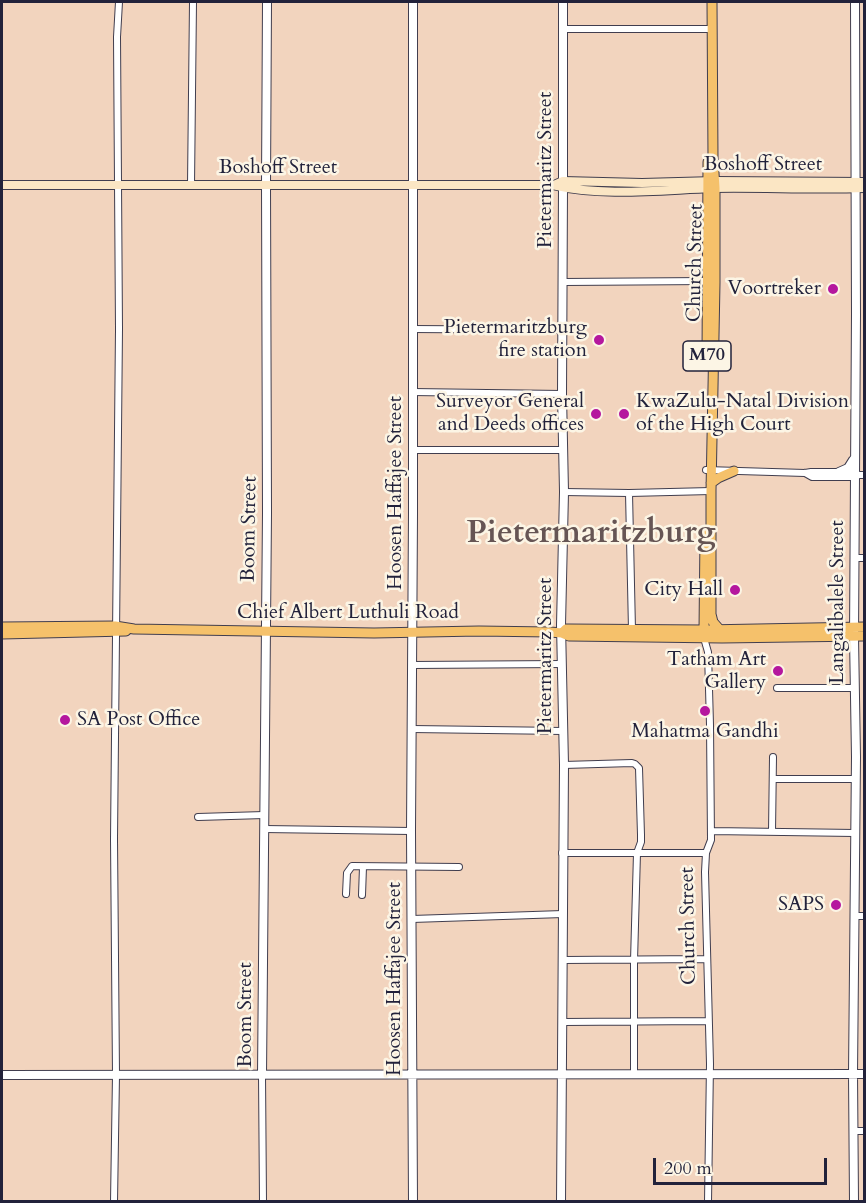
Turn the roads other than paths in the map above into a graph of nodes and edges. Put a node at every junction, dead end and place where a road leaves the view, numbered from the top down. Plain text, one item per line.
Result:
1 (119, 2) edge
2 (193, 2) edge
3 (267, 2) edge
4 (413, 2) edge
5 (563, 2) edge
6 (707, 2) edge
7 (712, 2) edge
8 (855, 2) edge
9 (563, 29) junction
10 (710, 29) junction
11 (2, 184) edge
12 (117, 184) junction
13 (266, 184) junction
14 (413, 184) junction
15 (191, 185) junction
16 (560, 185) junction
17 (712, 185) junction
18 (860, 185) edge
19 (708, 281) junction
20 (563, 282) junction
21 (412, 329) junction
22 (563, 330) junction
23 (855, 389) junction
24 (864, 389) edge
25 (412, 392) junction
26 (562, 394) junction
27 (412, 450) junction
28 (562, 450) junction
29 (854, 459) junction
30 (709, 470) junction
31 (734, 471) junction
32 (839, 472) junction
33 (805, 473) junction
34 (858, 475) edge
35 (709, 488) junction
36 (564, 492) junction
37 (629, 493) junction
38 (855, 558) junction
39 (864, 558) edge
40 (2, 627) edge
41 (864, 627) edge
42 (115, 629) junction
43 (632, 630) junction
44 (720, 630) junction
45 (266, 632) junction
46 (854, 632) junction
47 (412, 633) junction
48 (562, 633) junction
49 (2, 634) edge
50 (707, 635) junction
51 (864, 636) edge
52 (562, 664) junction
53 (412, 665) junction
54 (777, 688) dead end
55 (855, 688) junction
56 (412, 729) junction
57 (563, 731) junction
58 (773, 757) dead end
59 (564, 765) junction
60 (774, 779) junction
61 (855, 779) junction
62 (264, 815) junction
63 (198, 817) dead end
64 (264, 829) junction
65 (411, 831) junction
66 (711, 831) junction
67 (772, 832) junction
68 (855, 833) junction
69 (562, 853) junction
70 (637, 853) junction
71 (706, 853) junction
72 (363, 867) junction
73 (412, 867) junction
74 (459, 867) dead end
75 (346, 894) dead end
76 (362, 895) dead end
77 (563, 915) junction
78 (855, 916) junction
79 (864, 916) edge
80 (412, 919) junction
81 (707, 959) junction
82 (563, 960) junction
83 (634, 961) junction
84 (634, 1021) junction
85 (708, 1021) junction
86 (563, 1022) junction
87 (710, 1074) junction
88 (853, 1074) junction
89 (864, 1074) edge
90 (2, 1075) edge
91 (116, 1075) junction
92 (262, 1075) junction
93 (412, 1075) junction
94 (562, 1075) junction
95 (634, 1075) junction
96 (854, 1131) junction
97 (864, 1131) edge
98 (114, 1202) edge
99 (263, 1202) edge
100 (413, 1202) edge
101 (561, 1202) edge
102 (708, 1202) edge
103 (854, 1202) edge

1 - 12 street
2 - 15 street
3 - 13 street, Boom Street
4 - 14 street, Hoosen Haffajee Street
5 - 9 street, Pietermaritz Street
6 - 10 main road, Church Street / M70
7 - 10 main road, Church Street / M70
8 - 18 street, Langalibalele Street
9 - 10 street
9 - 16 street, Pietermaritz Street
10 - 17 main road, Church Street / M70
11 - 12 main road, Boshoff Street
12 - 15 main road, Boshoff Street
12 - 42 street
13 - 14 main road, Boshoff Street
13 - 15 main road, Boshoff Street
13 - 45 street, Boom Street
14 - 16 main road, Boshoff Street
14 - 21 street, Hoosen Haffajee Street
16 - 17 main road, Boshoff Street
16 - 20 street, Pietermaritz Street
17 - 18 main road, Boshoff Street
17 - 19 main road, Church Street / M70
17 - 30 main road, Church Street / M70
18 - 23 street, Langalibalele Street
19 - 20 street
19 - 30 main road, Church Street / M70
20 - 22 street, Pietermaritz Street
21 - 22 street
21 - 25 street, Hoosen Haffajee Street
22 - 26 street, Pietermaritz Street
23 - 24 street
23 - 29 street, Langalibalele Street
25 - 26 street
25 - 27 street, Hoosen Haffajee Street
26 - 28 street, Pietermaritz Street
27 - 28 street
27 - 47 street, Hoosen Haffajee Street
28 - 36 street, Pietermaritz Street
29 - 32 street
29 - 34 street, Langalibalele Street
30 - 31 street
30 - 35 main road, Church Street / M70
31 - 33 street
31 - 35 main road
32 - 33 street
32 - 34 street
33 - 34 street
34 - 38 street, Langalibalele Street
35 - 37 street
35 - 44 main road, Church Street / M70
35 - 50 main road, Church Street / M70
36 - 37 street
36 - 48 street, Pietermaritz Street
37 - 43 street
38 - 39 street
38 - 46 street, Langalibalele Street
40 - 42 main road, Chief Albert Luthuli Road
41 - 46 main road, Chief Albert Luthuli Road
42 - 45 main road, Chief Albert Luthuli Road
42 - 49 main road, Chief Albert Luthuli Road
42 - 91 street
43 - 48 main road, Chief Albert Luthuli Road
43 - 50 main road, Chief Albert Luthuli Road
44 - 46 main road, Chief Albert Luthuli Road
44 - 50 main road, Chief Albert Luthuli Road
45 - 47 main road, Chief Albert Luthuli Road
45 - 62 street, Boom Street
46 - 50 main road, Chief Albert Luthuli Road
46 - 51 main road, Chief Albert Luthuli Road
46 - 55 street, Langalibalele Street
47 - 48 main road, Chief Albert Luthuli Road
47 - 53 street, Hoosen Haffajee Street
48 - 50 main road, Chief Albert Luthuli Road
48 - 52 street, Pietermaritz Street
50 - 66 street, Church Street
52 - 53 street
52 - 57 street, Pietermaritz Street
53 - 56 street, Hoosen Haffajee Street
54 - 55 street
55 - 61 street, Langalibalele Street
56 - 57 street
56 - 65 street, Hoosen Haffajee Street
57 - 59 street, Pietermaritz Street
58 - 60 street
59 - 69 street, Pietermaritz Street
59 - 70 street
60 - 61 street
60 - 67 street
61 - 68 street, Langalibalele Street
62 - 63 street
62 - 64 street, Boom Street
64 - 65 street
64 - 92 street, Boom Street
65 - 73 street, Hoosen Haffajee Street
66 - 67 street
66 - 71 street, Church Street
67 - 68 street
68 - 78 street, Langalibalele Street
69 - 70 street
69 - 77 street, Pietermaritz Street
70 - 71 street
70 - 83 street
71 - 81 street, Church Street
72 - 73 street
72 - 75 street
72 - 76 street
73 - 74 street
73 - 80 street, Hoosen Haffajee Street
77 - 80 street
77 - 82 street, Pietermaritz Street
78 - 79 street
78 - 88 street, Langalibalele Street
80 - 93 street, Hoosen Haffajee Street
81 - 83 street
81 - 85 street, Church Street
82 - 83 street
82 - 86 street, Pietermaritz Street
83 - 84 street
84 - 85 street
84 - 86 street
84 - 95 street
85 - 87 street, Church Street
86 - 94 street, Pietermaritz Street
87 - 88 street
87 - 95 street
87 - 102 street, Church Street
88 - 89 street
88 - 96 street, Langalibalele Street
90 - 91 street
91 - 92 street
91 - 98 street
92 - 93 street
92 - 99 street, Boom Street
93 - 94 street
93 - 100 street, Hoosen Haffajee Street
94 - 95 street
94 - 101 street, Pietermaritz Street
96 - 97 street
96 - 103 street, Langalibalele Street

